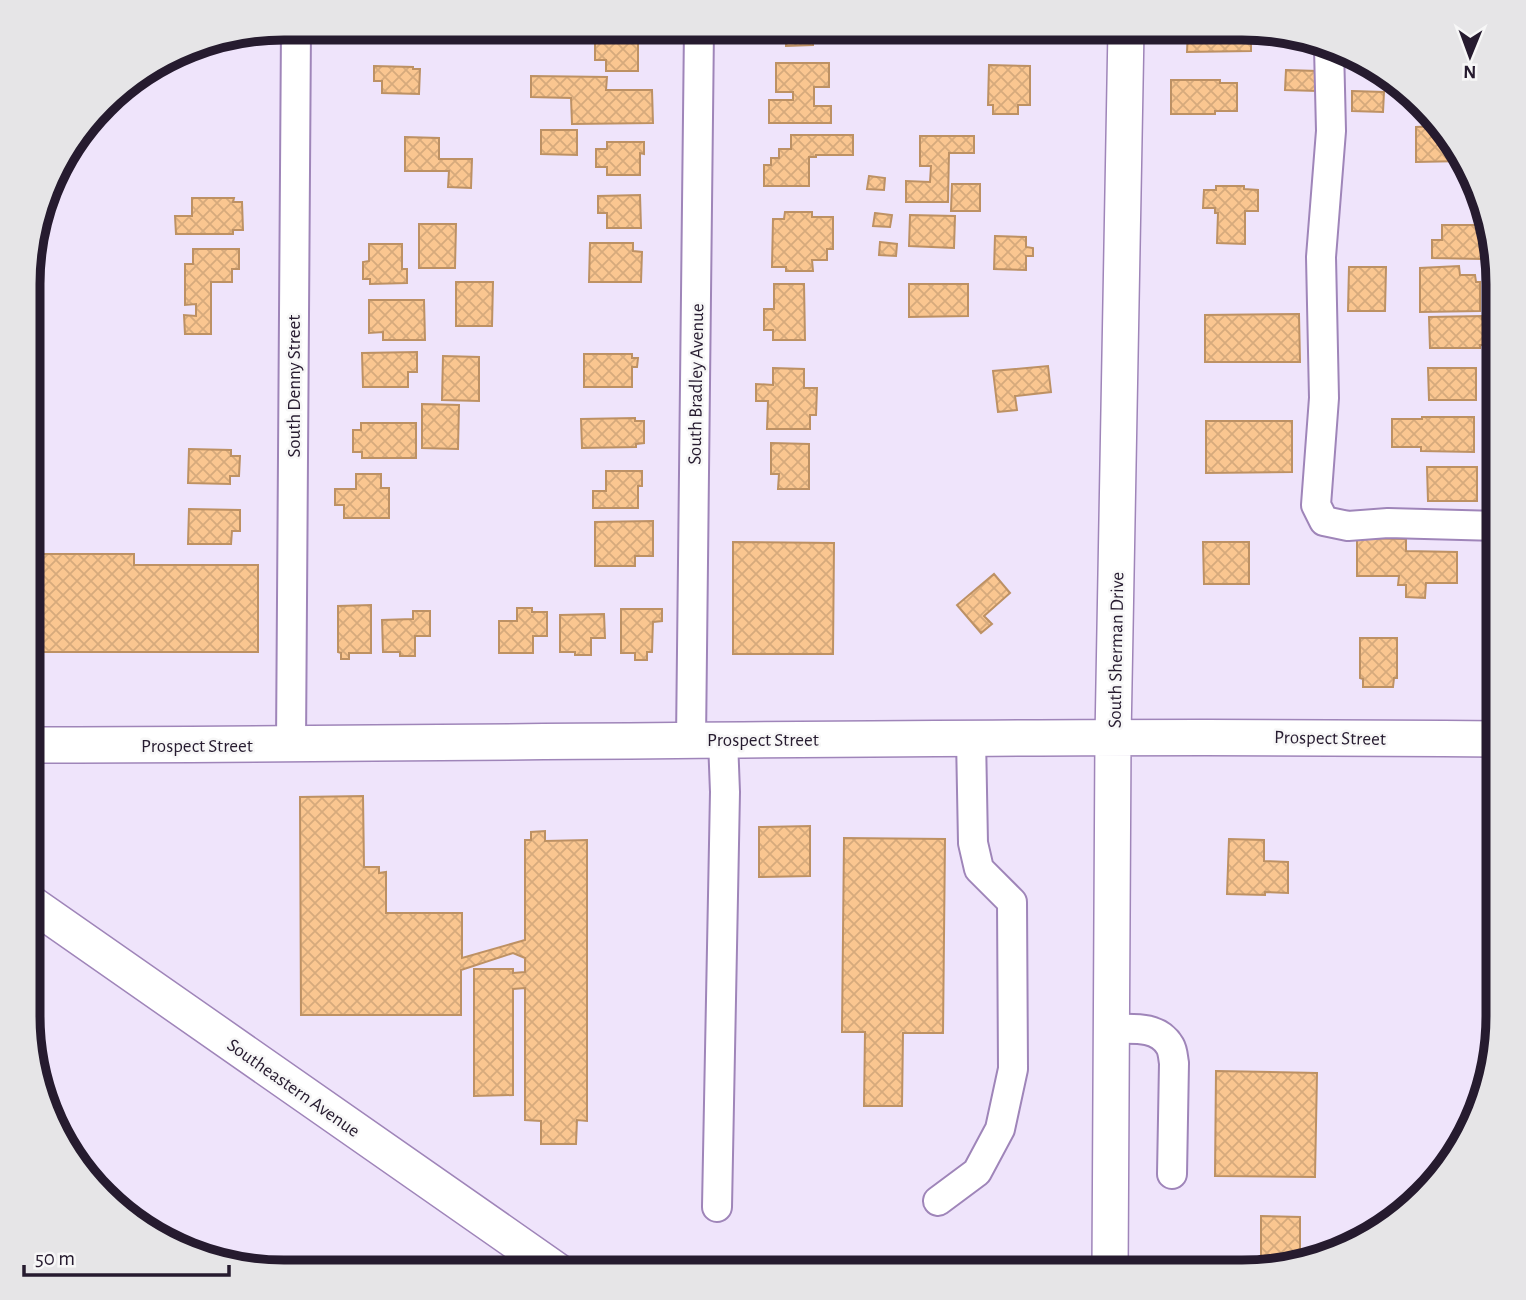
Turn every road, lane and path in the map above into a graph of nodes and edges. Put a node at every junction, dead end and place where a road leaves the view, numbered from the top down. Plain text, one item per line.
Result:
1 (296, 40) edge
2 (699, 40) edge
3 (1126, 41) edge
4 (1329, 57) edge
5 (1485, 526) edge
6 (971, 738) junction
7 (1113, 738) junction
8 (1486, 739) edge
9 (707, 740) junction
10 (291, 744) junction
11 (41, 745) edge
12 (41, 910) edge
13 (1111, 1029) junction
14 (1172, 1174) dead end
15 (938, 1201) dead end
16 (717, 1208) dead end
17 (541, 1259) edge
18 (1110, 1260) edge

1 - 10 street, South Denny Street
2 - 9 street, South Bradley Avenue
3 - 7 main road, South Sherman Drive
4 - 5 street
6 - 7 main road, Prospect Street
6 - 9 main road, Prospect Street
6 - 15 street
7 - 8 main road, Prospect Street
7 - 13 main road, South Sherman Drive
9 - 10 main road, Prospect Street
9 - 16 street, South Bradley Avenue
10 - 11 main road, Prospect Street
12 - 17 main road, Southeastern Avenue
13 - 14 street
13 - 18 main road, South Sherman Drive

